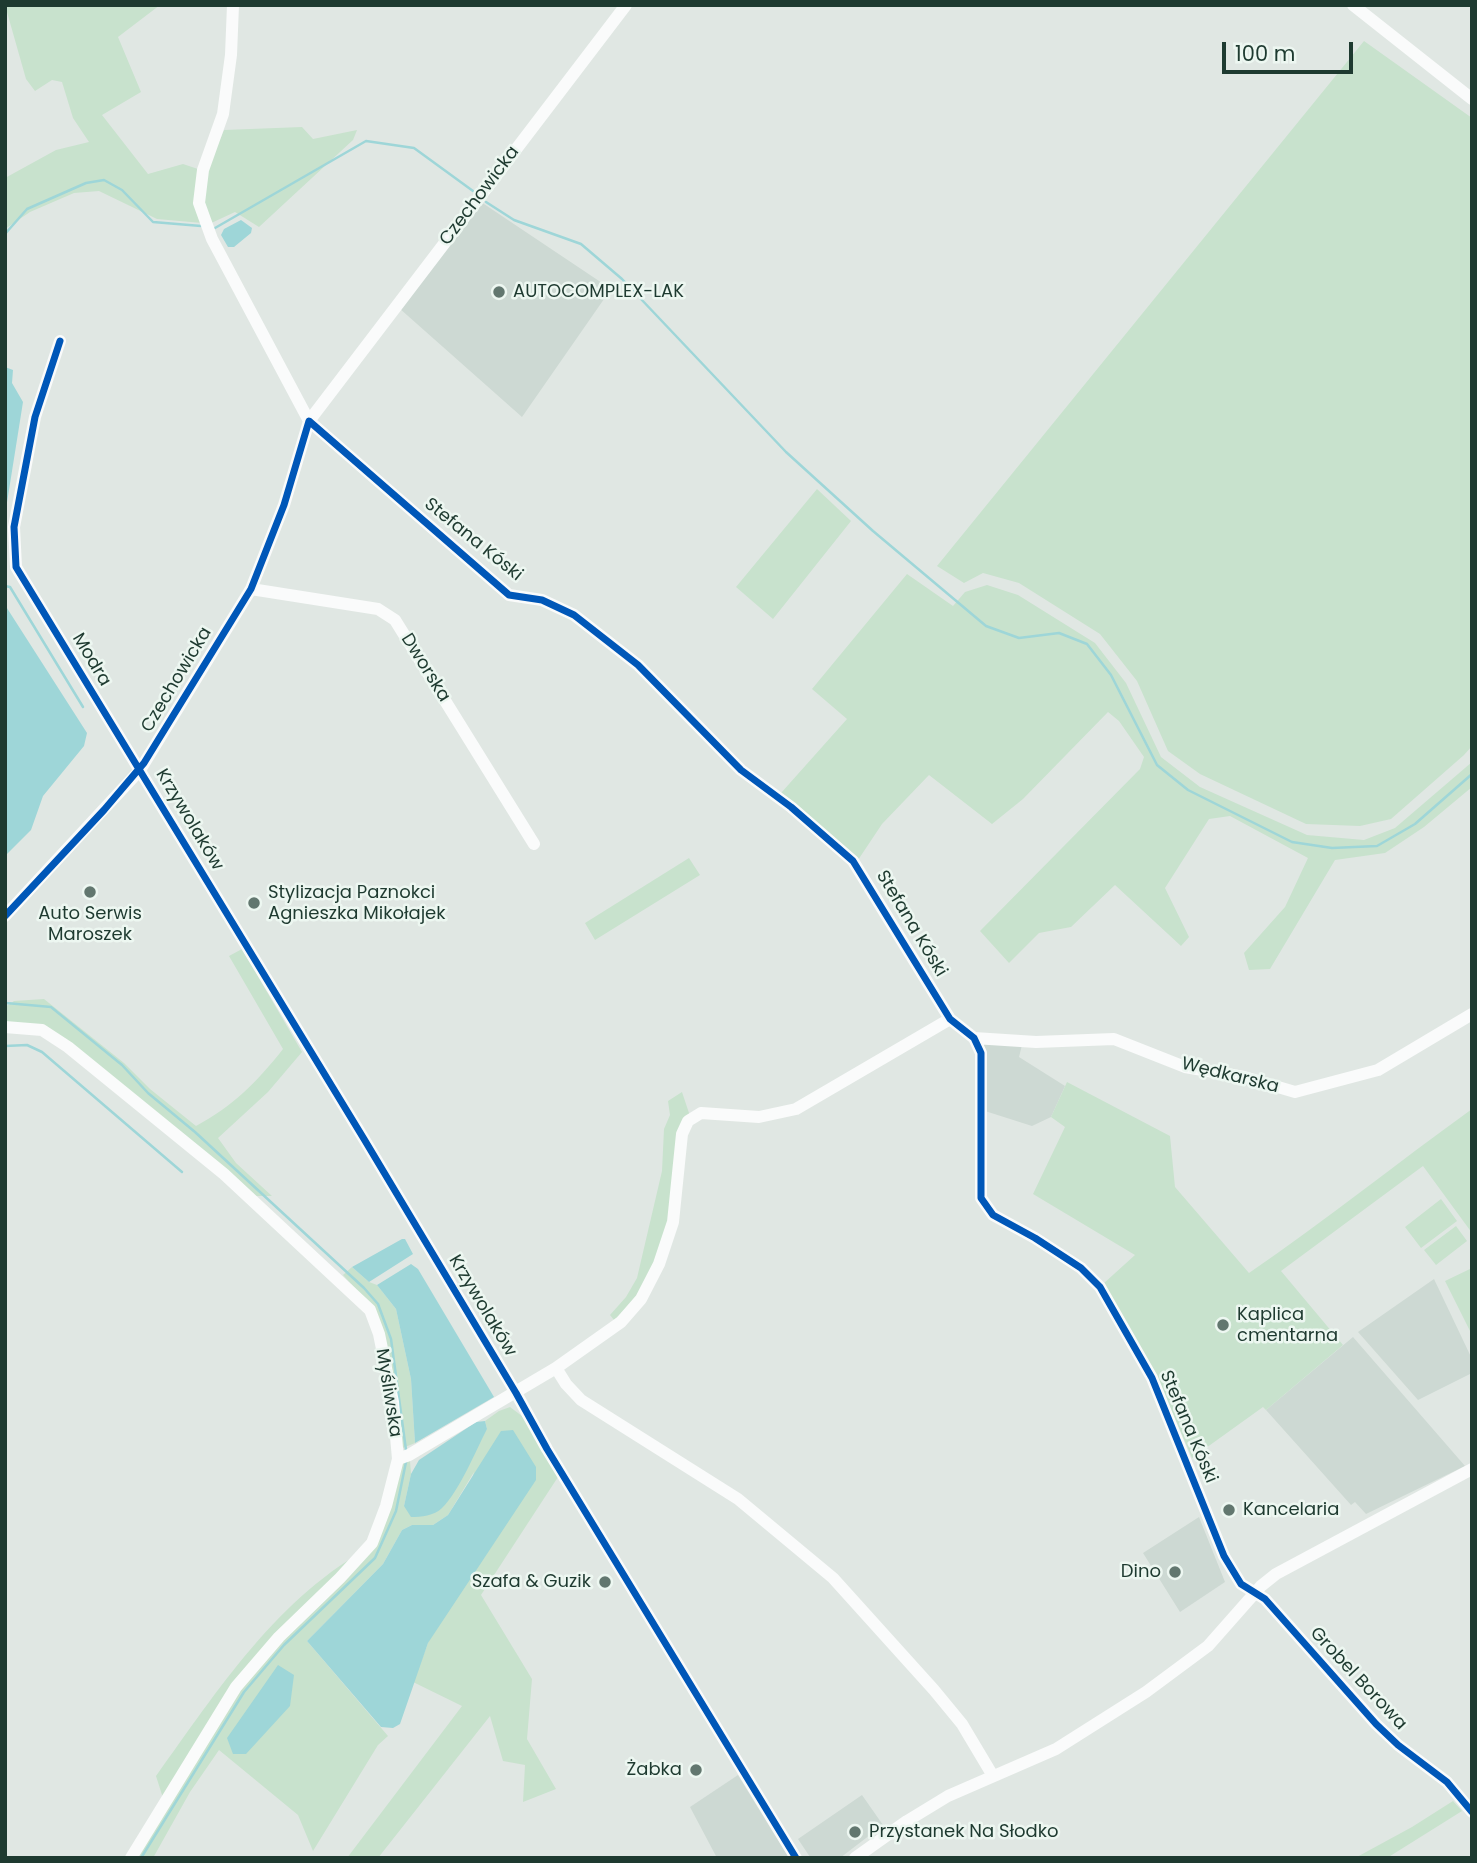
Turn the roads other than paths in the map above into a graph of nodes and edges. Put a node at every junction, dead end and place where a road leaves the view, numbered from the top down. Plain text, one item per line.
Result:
1 (233, 5) edge
2 (626, 5) edge
3 (1353, 5) edge
4 (1472, 99) edge
5 (61, 341) dead end
6 (309, 421) junction
7 (10, 568) edge
8 (251, 589) junction
9 (140, 770) junction
10 (534, 844) dead end
11 (5, 916) edge
12 (1472, 1014) edge
13 (950, 1019) junction
14 (5, 1027) edge
15 (974, 1038) junction
16 (556, 1368) junction
17 (516, 1393) junction
18 (398, 1459) junction
19 (1472, 1469) edge
20 (1255, 1593) junction
21 (993, 1776) junction
22 (1472, 1812) edge
23 (131, 1858) edge
24 (796, 1858) edge
25 (856, 1858) edge

1 - 6 street, Stefana Kóski
2 - 6 street, Czechowicka
3 - 4 street
5 - 7 street, Modra
6 - 8 street, Czechowicka
6 - 13 street, Stefana Kóski
7 - 9 street, Modra
8 - 9 street, Czechowicka
8 - 10 street, Dworska
9 - 11 street, Czechowicka
9 - 17 street, Krzywolaków
12 - 15 street, Wędkarska
13 - 15 street, Stefana Kóski
13 - 16 street
14 - 18 street, Myśliwska
15 - 20 street, Stefana Kóski
16 - 17 street
16 - 21 street
17 - 18 street
17 - 24 street, Krzywolaków
18 - 23 street, Myśliwska
19 - 20 street
20 - 21 street
20 - 22 street, Grobel Borowa
21 - 25 street

